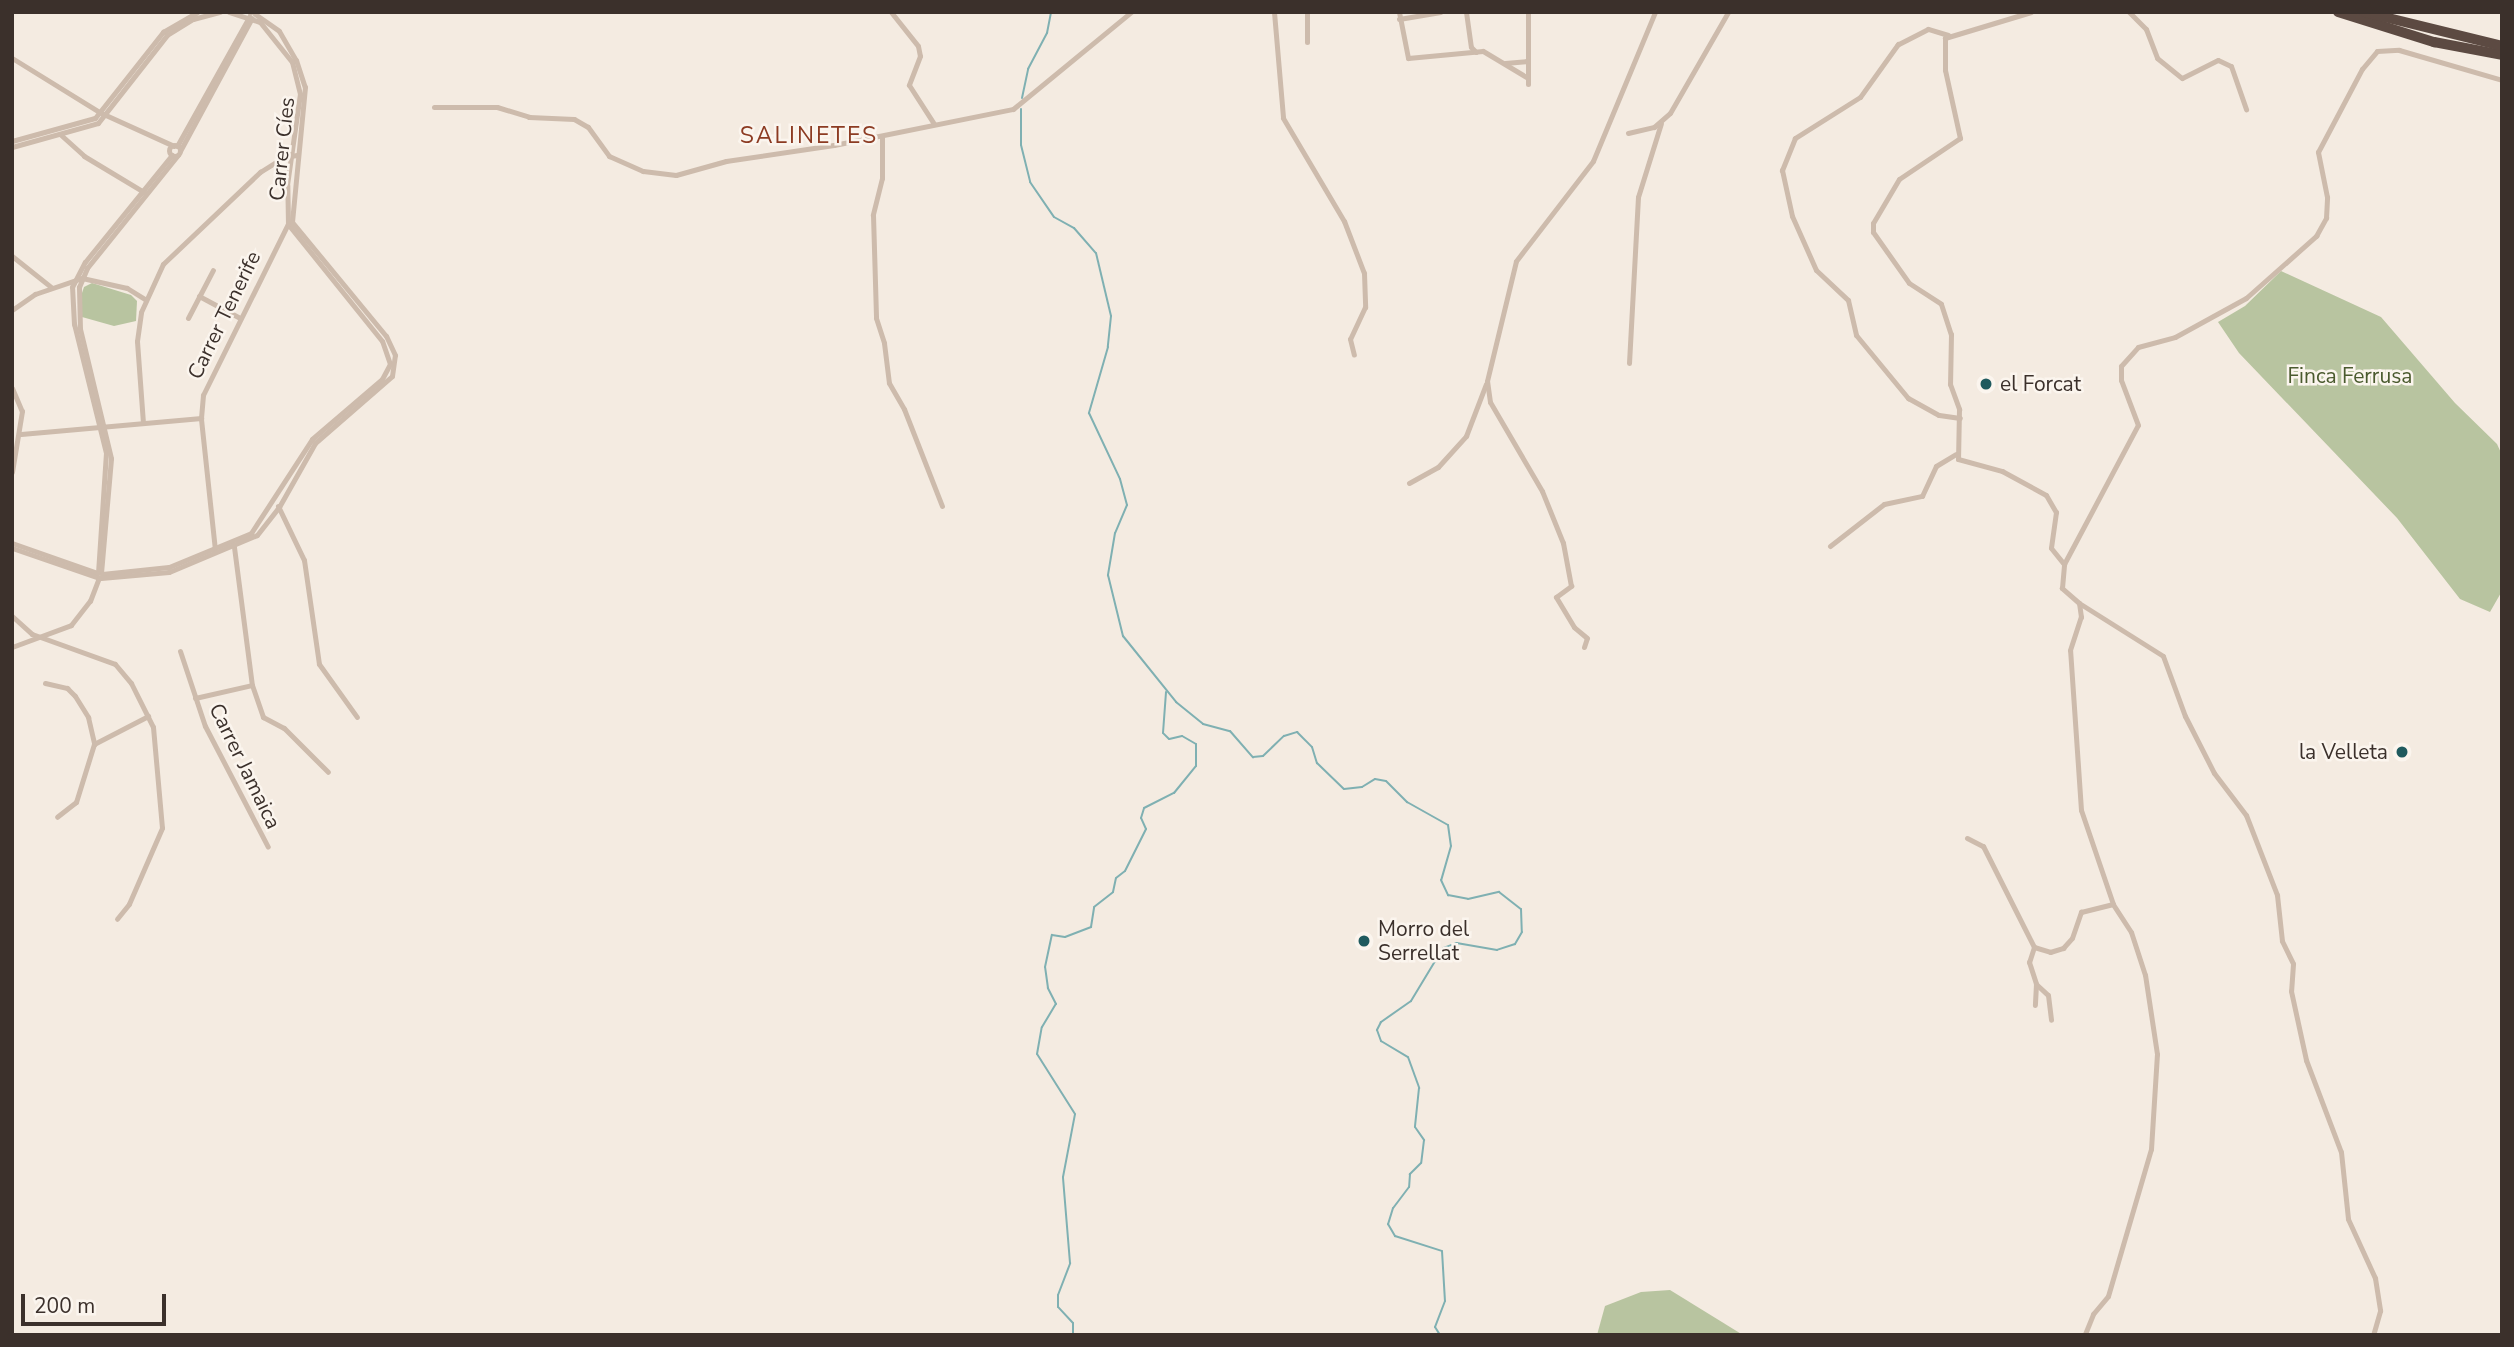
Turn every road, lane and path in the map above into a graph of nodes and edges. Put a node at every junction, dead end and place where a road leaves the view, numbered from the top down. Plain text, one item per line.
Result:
1 (197, 12) edge
2 (219, 12) edge
3 (229, 12) edge
4 (891, 12) edge
5 (1131, 12) edge
6 (1274, 12) edge
7 (1307, 12) edge
8 (1440, 12) edge
9 (1466, 12) edge
10 (1528, 12) edge
11 (1655, 12) edge
12 (1728, 12) edge
13 (2031, 12) edge
14 (2129, 12) edge
15 (2337, 12) edge
16 (2364, 12) edge
17 (252, 15) edge
18 (1399, 15) edge
19 (1948, 35) junction
20 (1307, 42) dead end
21 (2502, 46) edge
22 (1473, 50) junction
23 (2502, 55) edge
24 (12, 58) edge
25 (1526, 61) junction
26 (1506, 63) junction
27 (1520, 73) junction
28 (2502, 80) edge
29 (434, 107) dead end
30 (2246, 109) dead end
31 (99, 112) junction
32 (106, 115) junction
33 (1661, 123) junction
34 (934, 124) junction
35 (1629, 133) dead end
36 (61, 135) junction
37 (882, 136) junction
38 (12, 144) edge
39 (175, 151) junction
40 (294, 155) junction
41 (144, 192) junction
42 (290, 223) junction
43 (12, 256) edge
44 (213, 270) dead end
45 (82, 278) junction
46 (74, 281) junction
47 (51, 287) junction
48 (199, 296) junction
49 (146, 300) junction
50 (12, 310) edge
51 (240, 317) junction
52 (188, 318) dead end
53 (1354, 355) dead end
54 (1629, 363) dead end
55 (1487, 381) junction
56 (12, 388) edge
57 (201, 418) junction
58 (1960, 418) junction
59 (143, 422) junction
60 (102, 427) junction
61 (21, 434) junction
62 (1956, 454) junction
63 (12, 472) edge
64 (1409, 484) dead end
65 (277, 505) junction
66 (942, 506) dead end
67 (233, 545) junction
68 (12, 546) edge
69 (1830, 546) dead end
70 (215, 549) junction
71 (213, 556) junction
72 (2064, 564) junction
73 (99, 575) junction
74 (2079, 603) junction
75 (12, 616) edge
76 (44, 637) junction
77 (12, 647) edge
78 (1584, 647) dead end
79 (180, 651) dead end
80 (45, 682) dead end
81 (252, 685) junction
82 (195, 698) junction
83 (148, 716) junction
84 (357, 718) dead end
85 (94, 744) junction
86 (328, 772) dead end
87 (57, 817) dead end
88 (1966, 838) dead end
89 (268, 847) dead end
90 (2113, 904) junction
91 (117, 919) dead end
92 (2034, 947) junction
93 (2036, 984) junction
94 (2035, 1005) dead end
95 (2051, 1020) dead end
96 (2085, 1335) edge
97 (2373, 1335) edge

1 - 31 street
2 - 32 street
3 - 17 street
4 - 34 street
5 - 34 street
6 - 53 street
7 - 20 street
8 - 18 street
9 - 22 street
10 - 25 street
11 - 55 street
12 - 33 street
13 - 19 street
14 - 30 street
15 - 23 highway
16 - 21 highway
17 - 39 street
17 - 40 street, Carrer Cíes
18 - 22 street
19 - 58 street
19 - 58 street
22 - 26 street
24 - 31 street
25 - 26 street
25 - 27 street
25 - 27 street
26 - 27 street
28 - 72 street
29 - 37 street
31 - 32 street
31 - 38 street
32 - 36 street
32 - 39 street
33 - 35 street
33 - 54 street
34 - 37 street
36 - 38 street
36 - 41 street
37 - 66 street
39 - 41 street
39 - 45 street
40 - 42 street, Carrer Cíes
40 - 49 street
41 - 46 street
42 - 51 street, Carrer Tenerife
42 - 65 street
43 - 47 street
44 - 48 street
45 - 46 street
45 - 49 street
45 - 60 street
46 - 47 street
46 - 60 street
47 - 50 street
48 - 51 street
48 - 52 street
49 - 59 street
51 - 57 street, Carrer Tenerife
55 - 64 street
55 - 78 street
56 - 61 street
57 - 59 street
57 - 70 street, Carrer Tenerife
58 - 62 street
59 - 60 street
60 - 61 street
60 - 73 street
61 - 63 street
62 - 69 street
62 - 72 street
65 - 67 street
65 - 84 street
67 - 70 street
67 - 71 street
67 - 81 street
68 - 73 street
70 - 71 street
70 - 73 street
71 - 73 street
72 - 74 street
73 - 76 street
74 - 90 street
74 - 97 street
75 - 76 street
76 - 77 street
76 - 83 street
79 - 82 street, Carrer Jamaica
80 - 85 street
81 - 82 street, Carrer Jamaica
81 - 86 street
82 - 89 street, Carrer Jamaica
83 - 85 street
83 - 91 street
85 - 87 street
88 - 92 street
90 - 92 street
90 - 96 street
92 - 93 street
93 - 94 street
93 - 95 street

